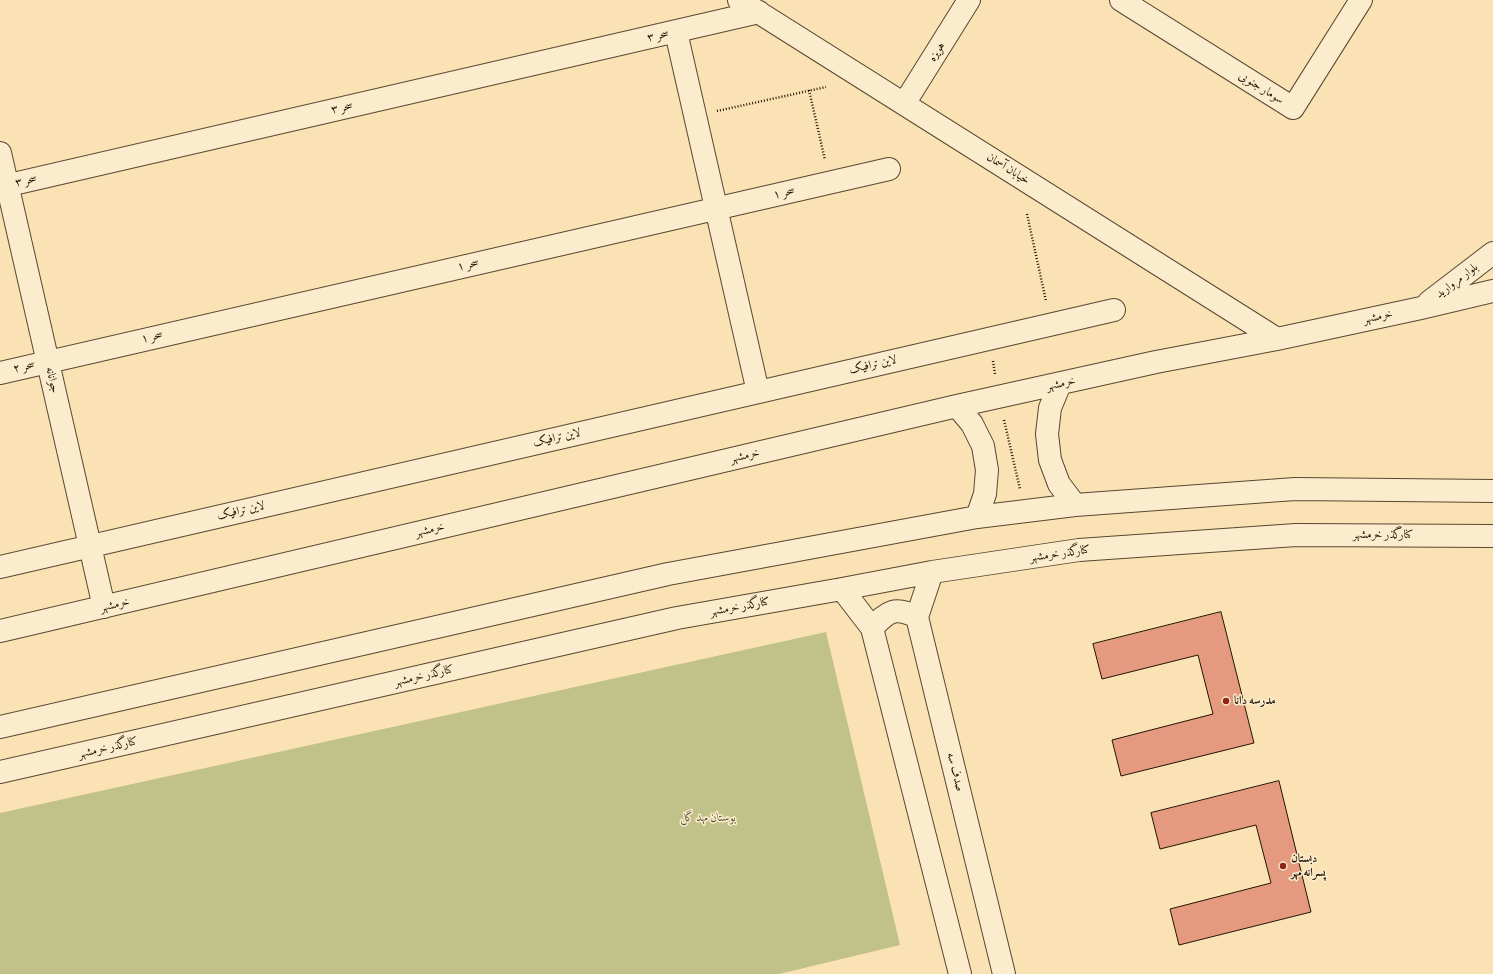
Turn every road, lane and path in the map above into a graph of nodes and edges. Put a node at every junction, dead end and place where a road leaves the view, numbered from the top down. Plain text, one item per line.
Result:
1 (739, 0) edge
2 (969, 0) edge
3 (1121, 0) edge
4 (1361, 0) edge
5 (759, 12) junction
6 (676, 32) junction
7 (826, 87) dead end
8 (809, 90) junction
9 (904, 104) junction
10 (713, 112) dead end
11 (0, 153) edge
12 (826, 166) dead end
13 (889, 169) dead end
14 (4, 186) edge
15 (716, 208) junction
16 (1027, 214) dead end
17 (1493, 253) edge
18 (1493, 291) edge
19 (1046, 301) dead end
20 (1421, 308) junction
21 (1114, 310) dead end
22 (990, 338) junction
23 (1277, 339) junction
24 (48, 361) junction
25 (0, 372) edge
26 (1060, 384) junction
27 (758, 392) junction
28 (999, 397) junction
29 (957, 406) junction
30 (1493, 491) edge
31 (1075, 505) junction
32 (1025, 511) junction
33 (977, 517) junction
34 (1493, 536) edge
35 (90, 546) junction
36 (0, 567) edge
37 (932, 572) junction
38 (842, 590) junction
39 (104, 607) junction
40 (917, 618) junction
41 (872, 628) junction
42 (0, 631) edge
43 (0, 727) edge
44 (0, 772) edge
45 (960, 974) edge
46 (1004, 974) edge

1 - 5 street, خیابان آسمان
2 - 9 street, هویزه
3 - 4 street, سومار جنوبی
5 - 6 street, سحر ۳
5 - 9 street, خیابان آسمان
6 - 14 street, سحر ۳
6 - 15 street
7 - 8 path
8 - 10 path
8 - 12 path
9 - 23 street, خیابان آسمان
11 - 14 street, جوانانه
13 - 15 street, سحر ۱
14 - 24 street, جوانانه
15 - 24 street, سحر ۱
15 - 27 street
16 - 19 path
17 - 20 street, بلوار مروارید
18 - 20 street, خرمشهر
20 - 23 street, خرمشهر
21 - 22 street, لاین ترافیک
22 - 27 street, لاین ترافیک
22 - 28 path
23 - 26 street, خرمشهر
24 - 25 street, سحر ۲
24 - 35 street, جوانانه
26 - 28 street, خرمشهر
26 - 31 street
27 - 35 street, لاین ترافیک
28 - 29 street, خرمشهر
28 - 32 path
29 - 33 street
29 - 39 street, خرمشهر
30 - 31 street
31 - 32 street
32 - 33 street
33 - 43 street
34 - 37 street, کنارگذر خرمشهر
35 - 36 street, لاین ترافیک
35 - 39 street, جوانانه
37 - 38 street, کنارگذر خرمشهر
37 - 40 street
38 - 41 street
38 - 44 street, کنارگذر خرمشهر
39 - 42 street, خرمشهر
40 - 41 street
40 - 46 street, صدف سه
41 - 45 street

